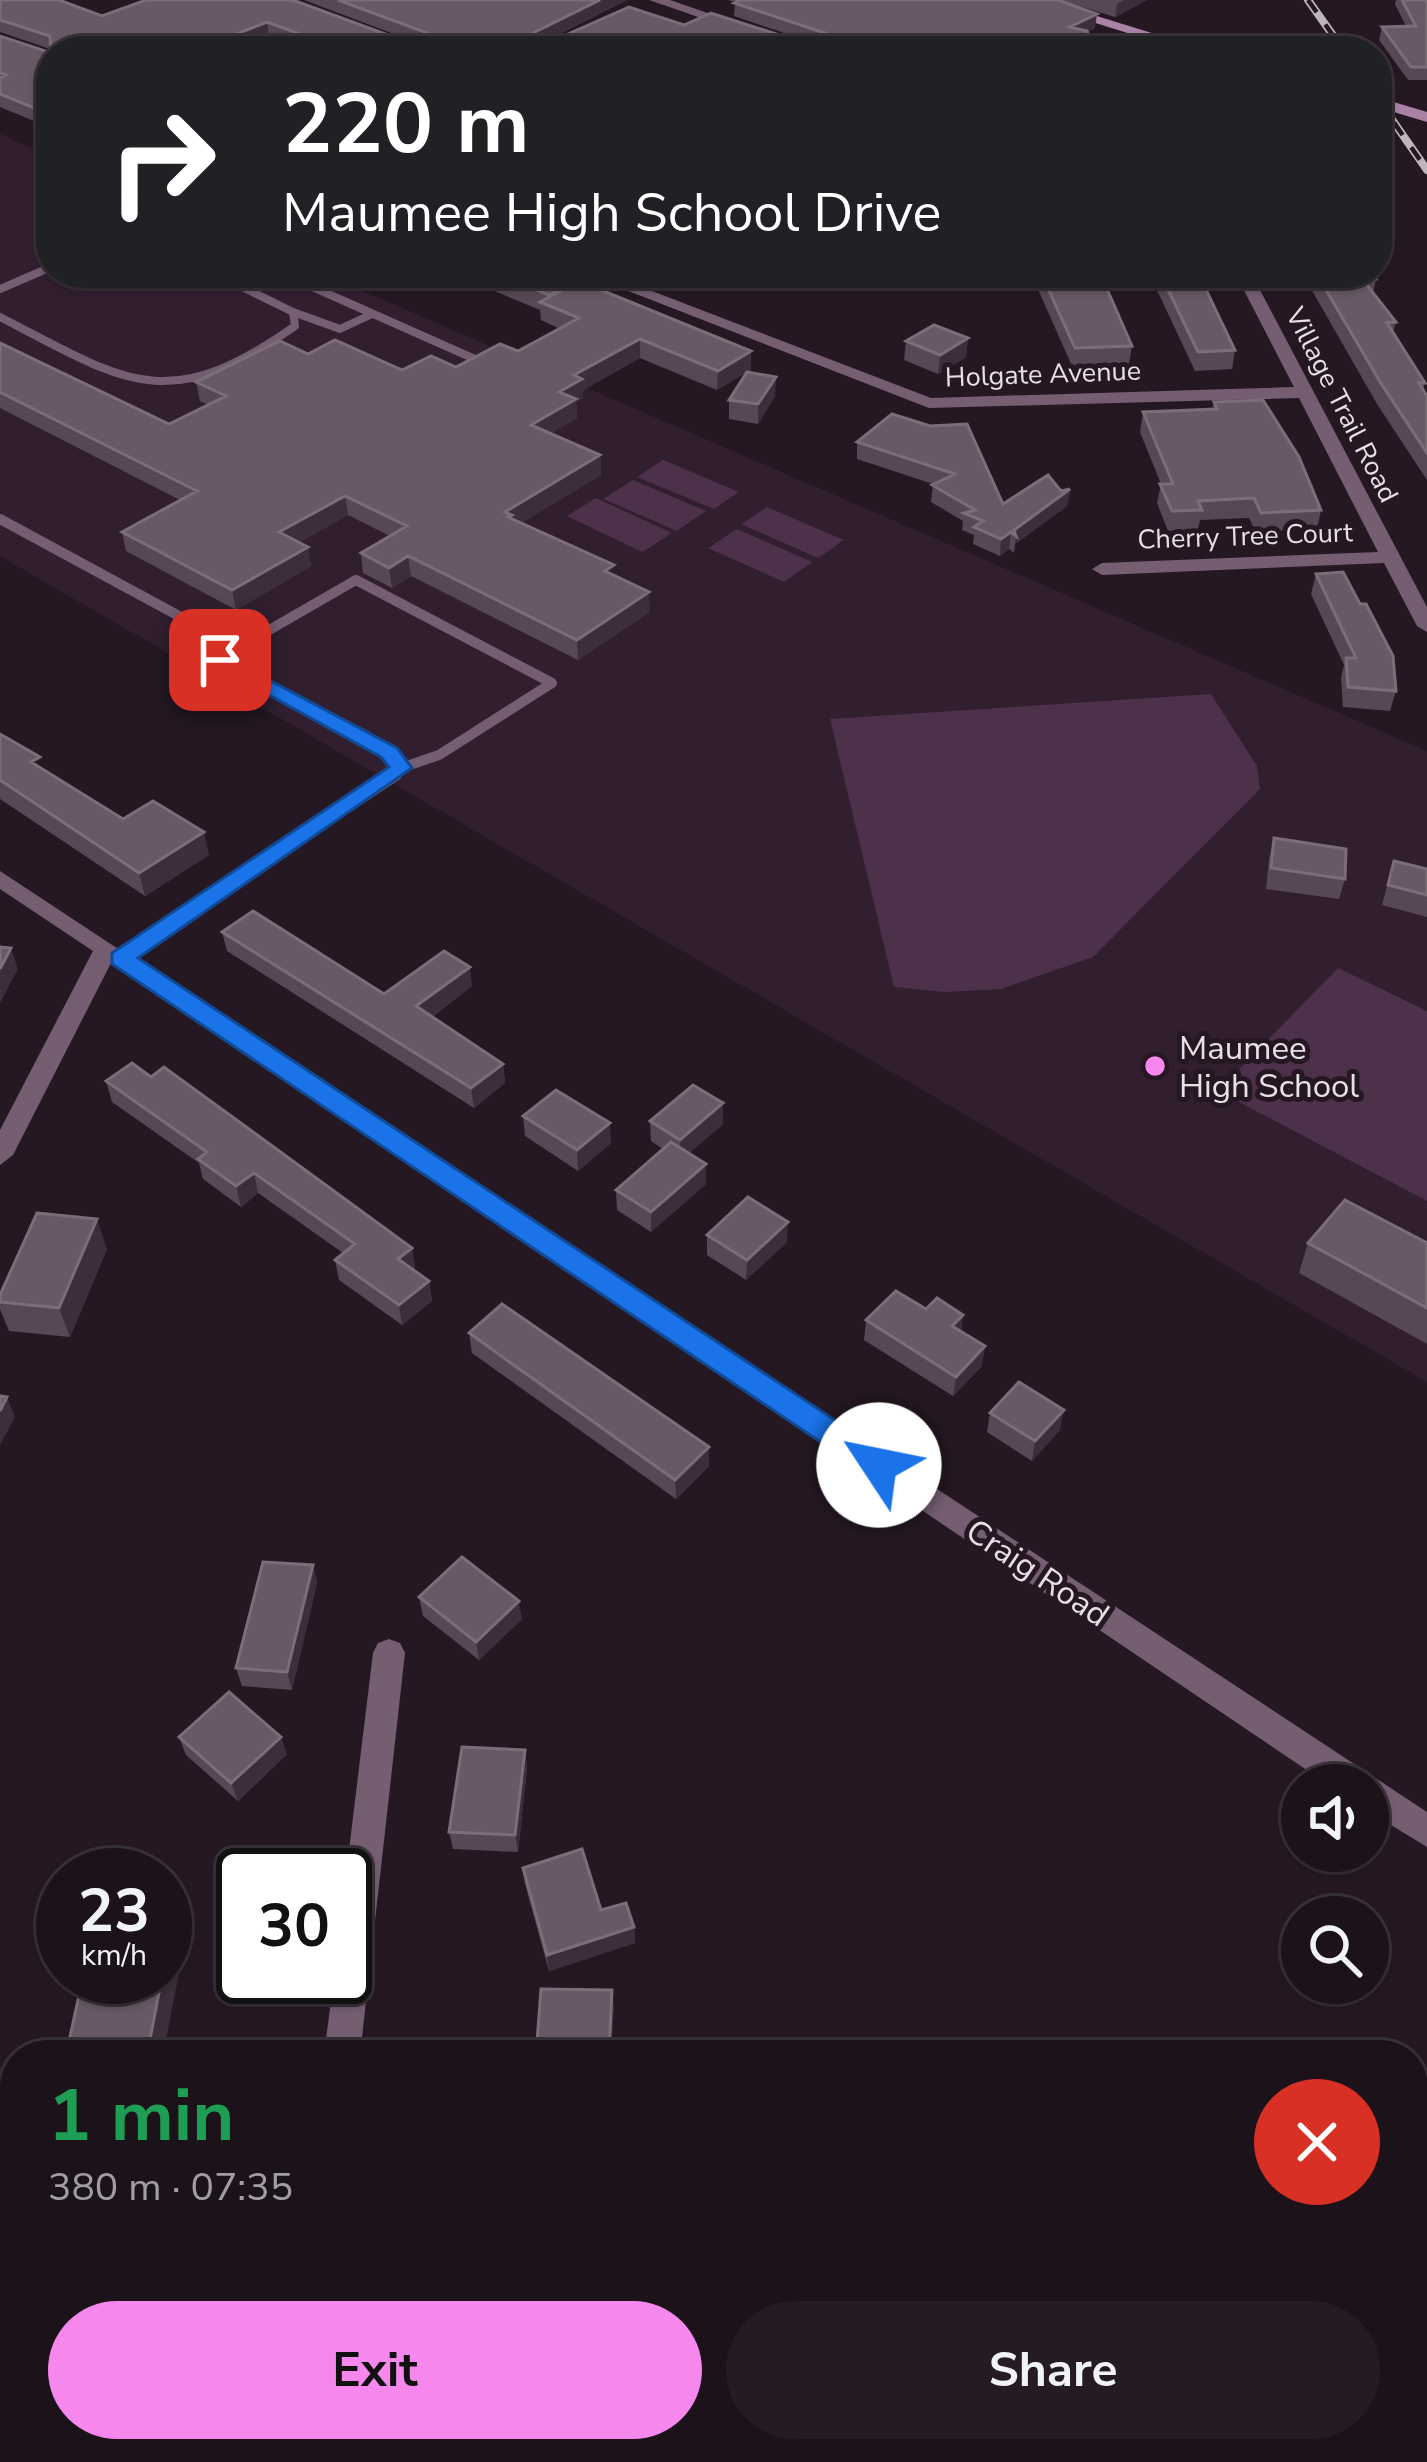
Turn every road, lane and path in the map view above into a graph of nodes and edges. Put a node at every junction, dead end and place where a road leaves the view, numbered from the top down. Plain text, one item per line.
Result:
1 (655, 0) edge
2 (1028, 0) edge
3 (634, 8) edge
4 (747, 29) edge
5 (1142, 36) edge
6 (1392, 106) edge
7 (1427, 117) edge
8 (36, 273) edge
9 (245, 288) edge
10 (314, 288) edge
11 (629, 288) edge
12 (1251, 288) edge
13 (0, 289) edge
14 (293, 311) junction
15 (372, 314) junction
16 (0, 317) edge
17 (477, 360) edge
18 (1306, 392) junction
19 (0, 518) edge
20 (1390, 557) junction
21 (1102, 568) dead end
22 (1427, 626) edge
23 (238, 648) junction
24 (401, 768) junction
25 (0, 878) edge
26 (113, 954) junction
27 (0, 1155) edge
28 (389, 1653) dead end
29 (1327, 1764) edge
30 (1389, 1806) edge
31 (1427, 1832) edge
32 (344, 2040) edge

1 - 3 street
1 - 4 street
2 - 5 street
6 - 7 street
8 - 13 lane
9 - 14 lane
10 - 15 lane
11 - 18 street, Holgate Avenue
12 - 18 street, Village Trail Road
14 - 15 lane
14 - 16 lane
15 - 17 lane
18 - 20 street, Village Trail Road
19 - 23 lane
20 - 21 street, Cherry Tree Court
20 - 22 street, Village Trail Road
23 - 24 lane
23 - 24 lane
24 - 26 lane
25 - 26 street, Craig Road
26 - 27 street
26 - 29 street, Craig Road
28 - 32 street
30 - 31 street

